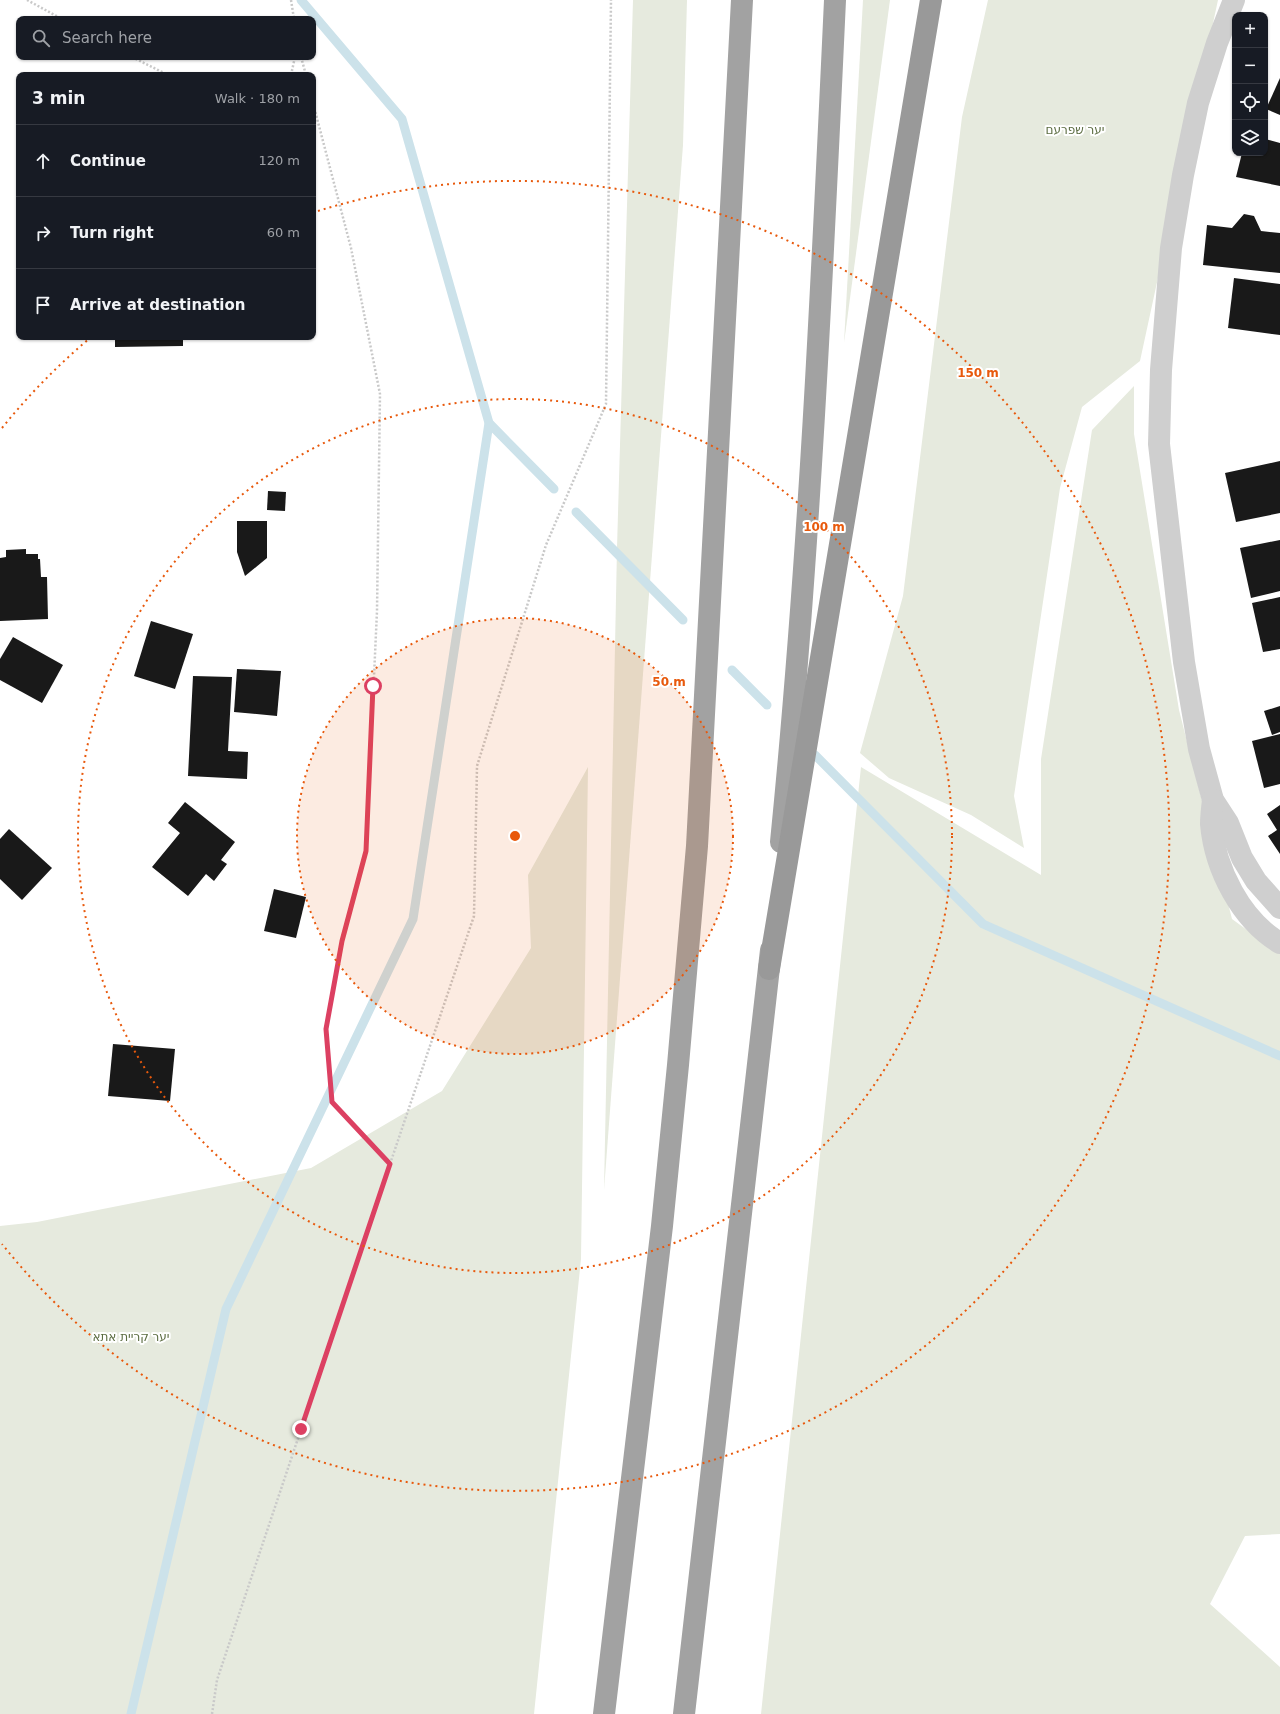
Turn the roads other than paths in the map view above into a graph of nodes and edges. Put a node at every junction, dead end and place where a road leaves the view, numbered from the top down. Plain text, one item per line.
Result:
1 (742, 0) edge
2 (835, 0) edge
3 (930, 0) edge
4 (1234, 0) edge
5 (1213, 800) junction
6 (1280, 908) edge
7 (1280, 943) edge
8 (769, 969) junction
9 (604, 1714) edge
10 (684, 1714) edge

1 - 9 highway
2 - 8 highway
3 - 8 highway
4 - 5 street
5 - 6 street
5 - 7 street
8 - 10 highway

